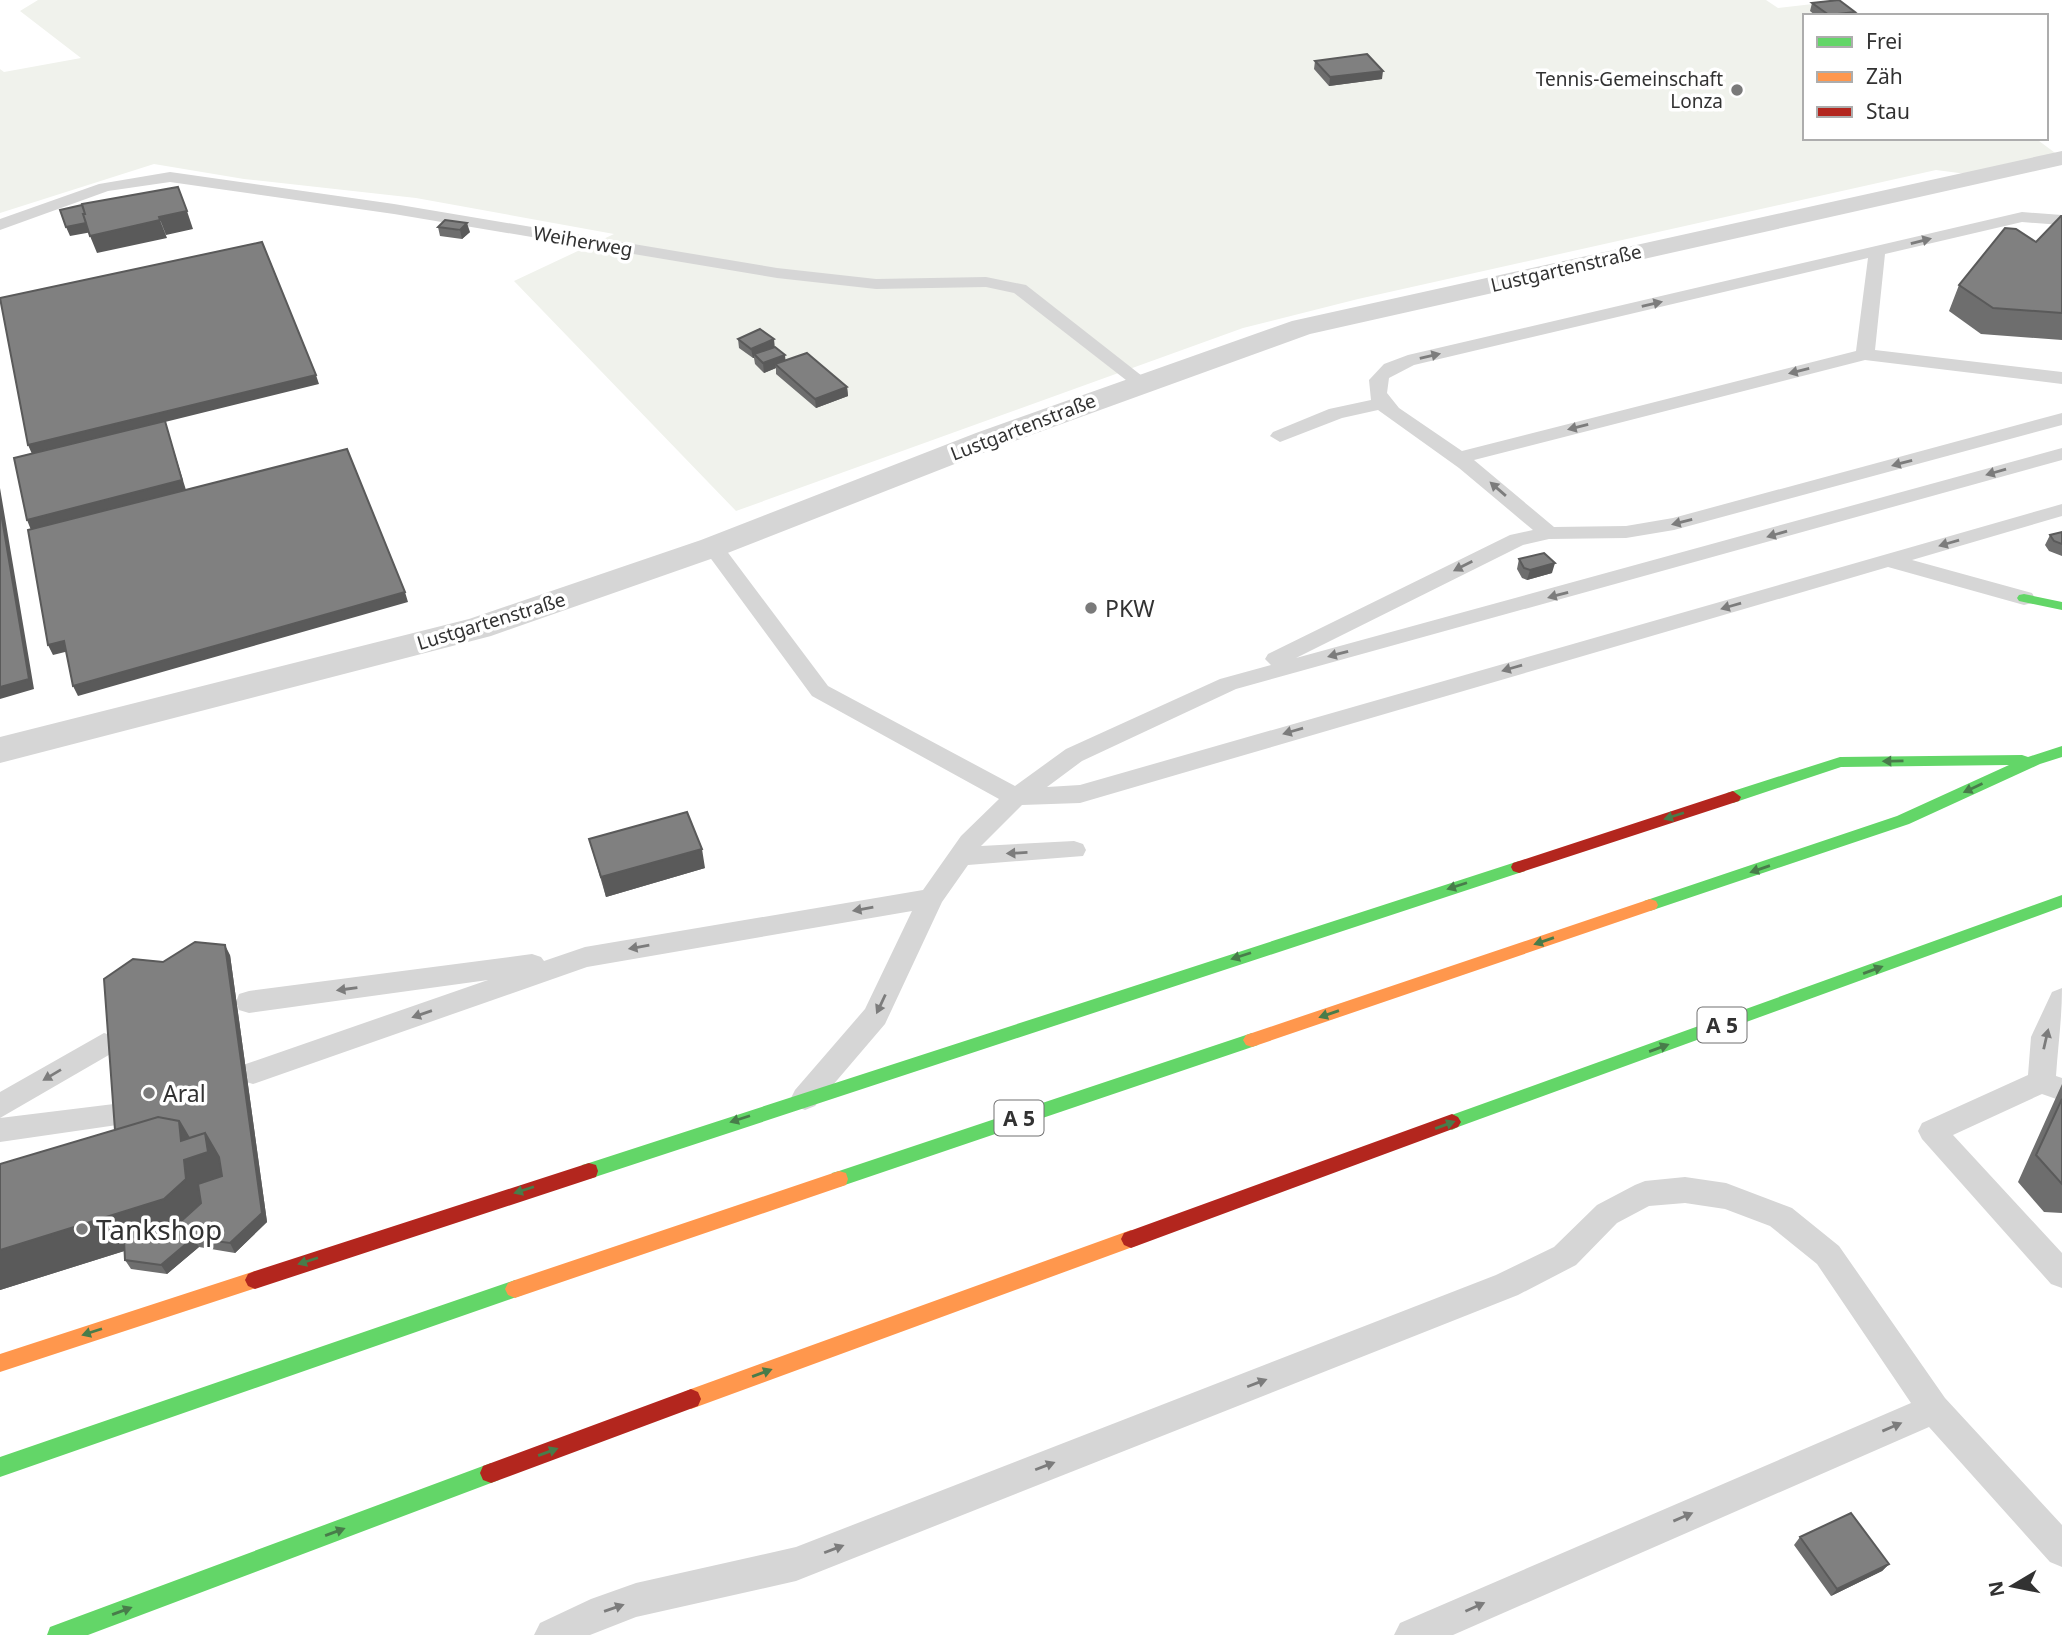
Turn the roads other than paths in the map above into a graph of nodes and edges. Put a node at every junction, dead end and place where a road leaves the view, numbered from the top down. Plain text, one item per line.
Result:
1 (2062, 158) edge
2 (2062, 202) edge
3 (2022, 217) junction
4 (2062, 220) edge
5 (0, 225) edge
6 (1877, 251) junction
7 (1865, 354) junction
8 (2062, 378) edge
9 (1142, 383) junction
10 (1383, 403) junction
11 (2062, 419) edge
12 (1280, 436) dead end
13 (2062, 454) edge
14 (1461, 457) junction
15 (2062, 510) edge
16 (1549, 533) junction
17 (713, 547) junction
18 (1889, 561) junction
19 (2024, 598) joint
20 (2062, 606) edge
21 (1228, 684) junction
22 (0, 750) edge
23 (2062, 751) edge
24 (2035, 760) junction
25 (1016, 797) junction
26 (1074, 850) dead end
27 (960, 856) junction
28 (931, 898) junction
29 (2062, 901) edge
30 (584, 957) junction
31 (2062, 999) edge
32 (249, 1002) dead end
33 (104, 1044) dead end
34 (253, 1073) dead end
35 (2052, 1086) edge
36 (805, 1098) junction
37 (0, 1106) edge
38 (114, 1116) edge
39 (0, 1129) edge
40 (2062, 1274) edge
41 (0, 1363) edge
42 (1934, 1409) junction
43 (0, 1467) edge
44 (2062, 1550) edge
45 (58, 1635) edge
46 (552, 1635) edge
47 (1412, 1635) edge

1 - 9 street, Lustgartenstraße
2 - 3 lane
3 - 4 lane
6 -> 3 lane
5 - 9 lane, Weiherweg
6 - 7 lane
10 -> 6 lane
7 - 8 lane
7 -> 14 lane
9 - 17 street, Lustgartenstraße
10 - 12 lane
10 - 14 lane
11 -> 16 lane
13 -> 21 lane
16 -> 14 lane
15 -> 18 lane
16 -> 21 lane
17 - 22 street, Lustgartenstraße
17 - 25 lane
18 - 19 lane
18 -> 25 lane
19 - 20 highway
21 - 25 lane
23 - 24 highway, A 5
24 -> 36 highway
24 -> 43 highway, A 5
25 - 27 lane
26 -> 27 lane
27 - 28 lane
28 -> 30 lane
28 -> 36 lane
45 -> 29 highway, A 5
30 -> 32 lane
30 -> 34 lane
35 -> 31 lane
33 -> 37 lane
35 - 40 lane
36 -> 41 highway
38 - 39 lane
42 - 44 lane
46 -> 42 lane
47 -> 42 lane

